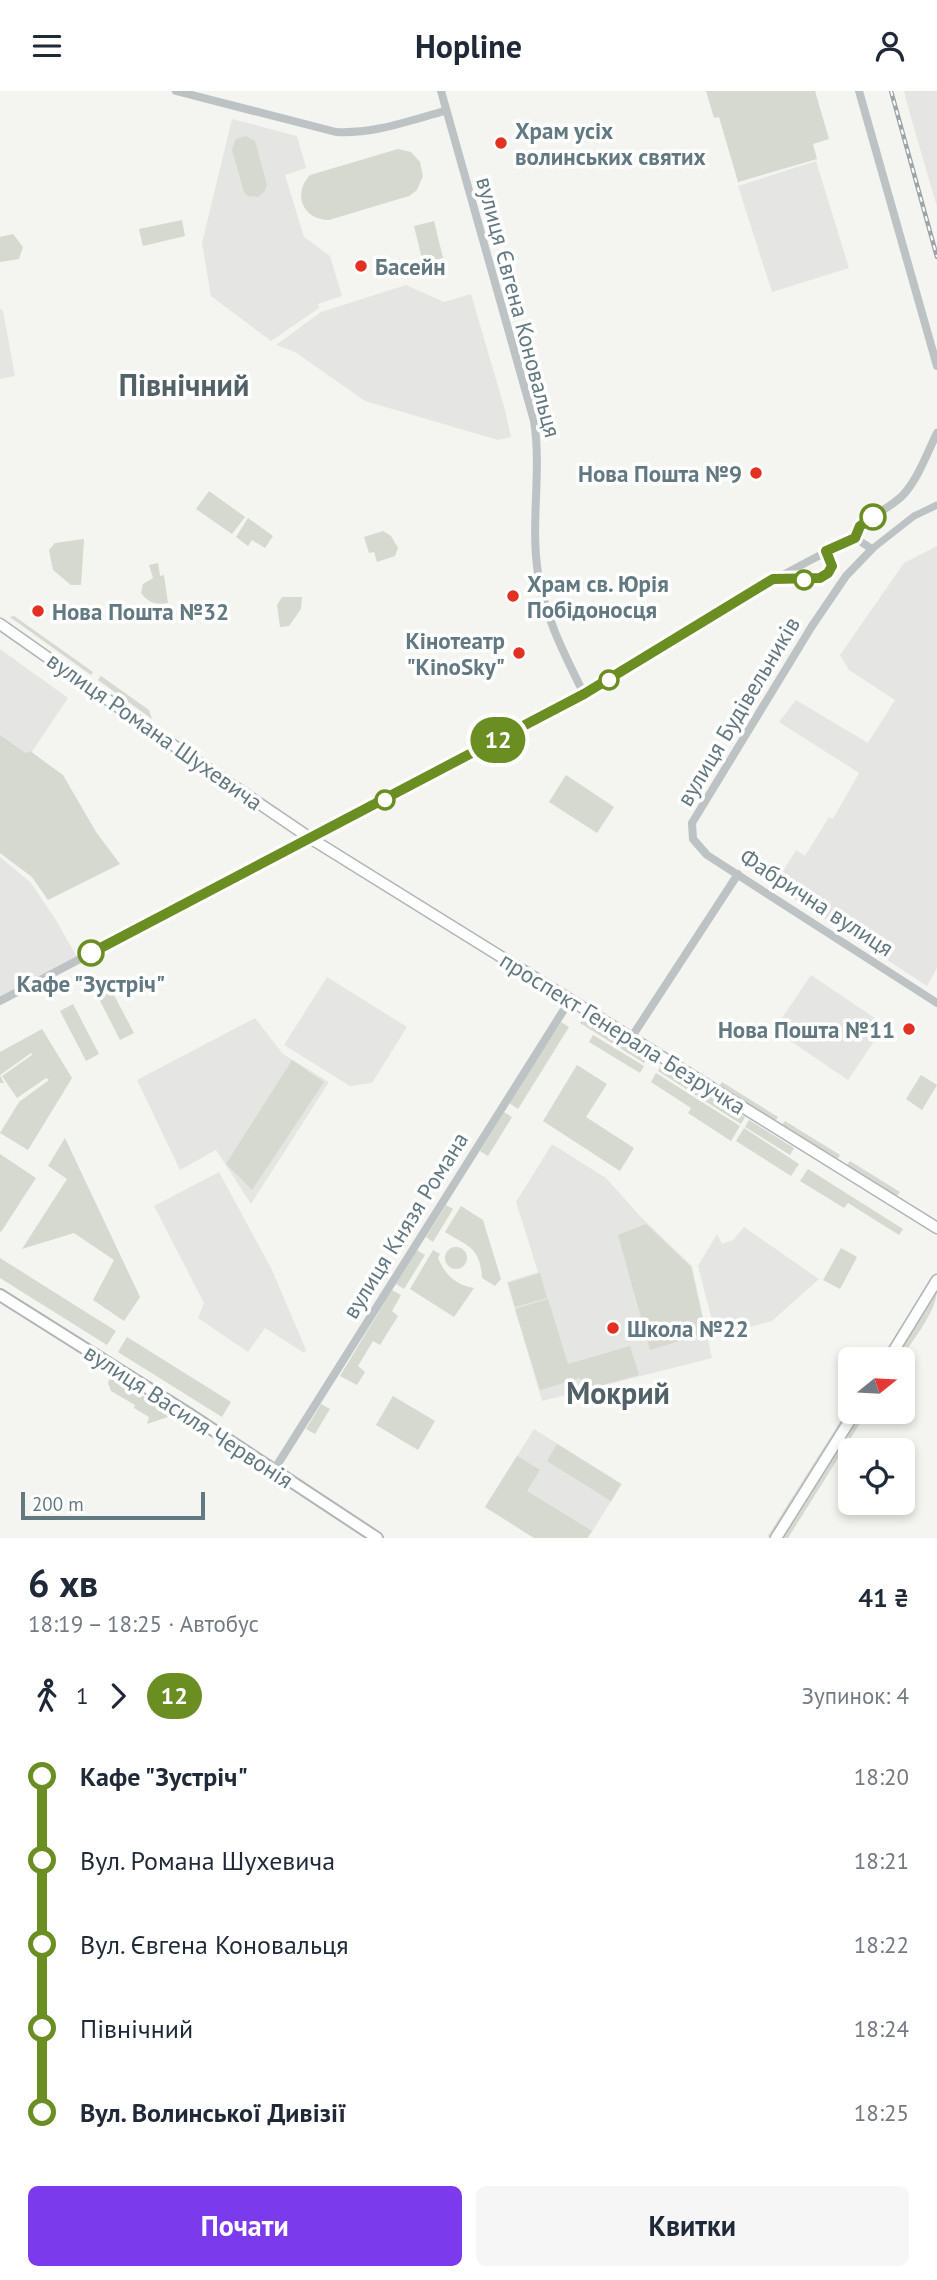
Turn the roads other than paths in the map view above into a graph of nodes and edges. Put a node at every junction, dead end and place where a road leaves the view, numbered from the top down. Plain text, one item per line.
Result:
1 (176, 91) edge
2 (441, 91) edge
3 (859, 91) edge
4 (445, 111) junction
5 (937, 366) edge
6 (937, 433) edge
7 (937, 505) edge
8 (855, 538) junction
9 (872, 549) junction
10 (0, 624) edge
11 (584, 694) junction
12 (692, 823) joint
13 (310, 838) junction
14 (738, 874) junction
15 (570, 1000) junction
16 (0, 1001) edge
17 (937, 1003) edge
18 (631, 1038) junction
19 (937, 1228) edge
20 (937, 1280) edge
21 (0, 1295) edge
22 (896, 1347) edge
23 (847, 1425) edge
24 (274, 1470) junction
25 (377, 1538) edge
26 (776, 1538) edge

1 - 4 street
2 - 4 street, вулиця Євгена Коновальця
3 - 5 street
4 - 11 street, вулиця Євгена Коновальця
6 - 8 street
7 - 9 street, вулиця Будівельників
8 - 9 street
8 - 11 street
9 - 12 street, вулиця Будівельників
10 - 13 main road, вулиця Романа Шухевича
11 - 13 street
12 - 14 street, Фабрична вулиця
13 - 15 main road, проспект Генерала Безручка
13 - 16 street
14 - 17 street, Фабрична вулиця
14 - 18 street
15 - 18 main road, проспект Генерала Безручка
15 - 24 street, вулиця Князя Романа
18 - 19 main road, проспект Генерала Безручка
20 - 22 main road
21 - 24 main road, вулиця Василя Червонія
23 - 26 main road
24 - 25 main road, вулиця Василя Червонія

